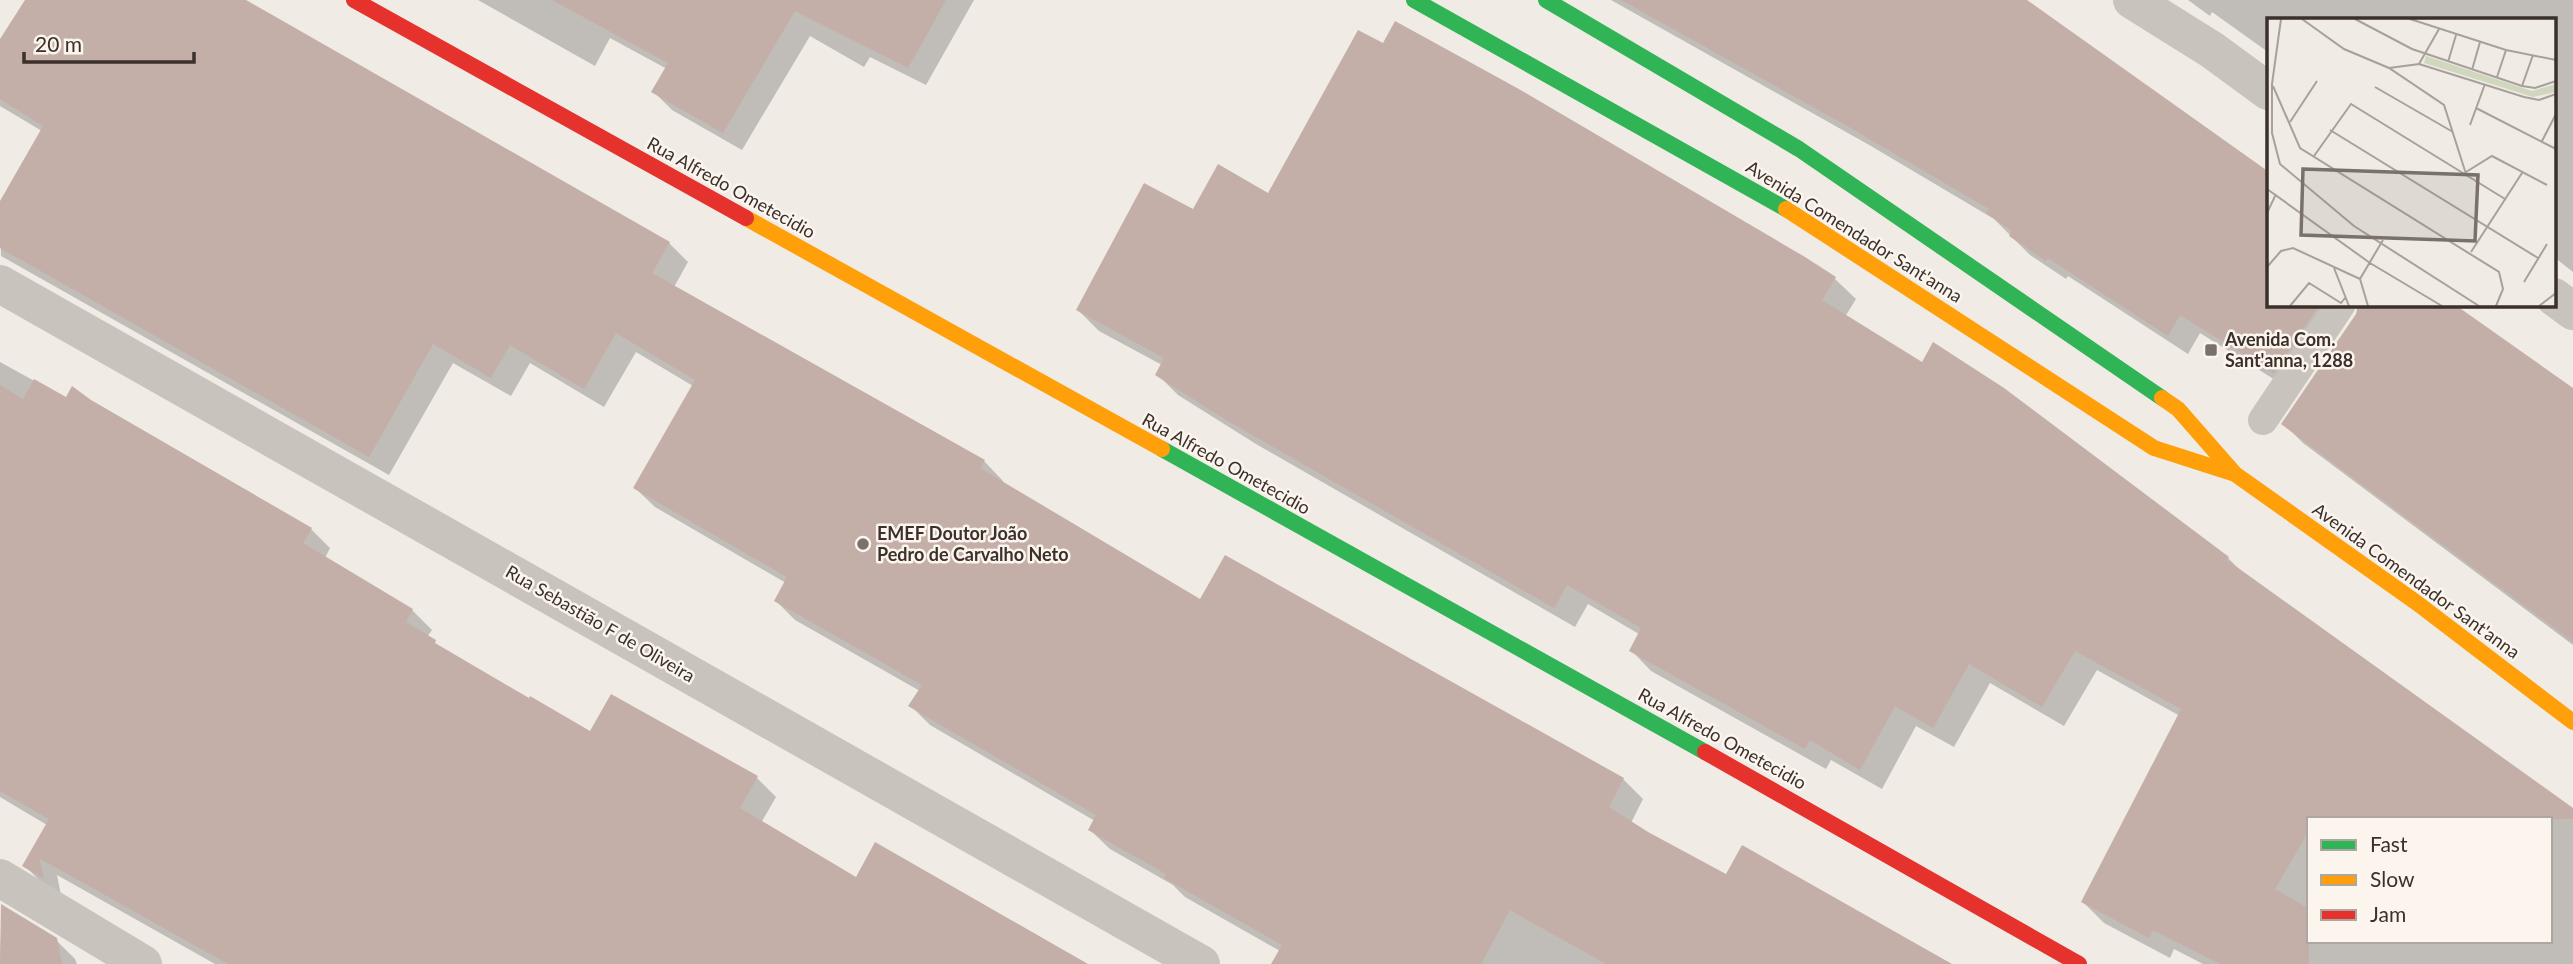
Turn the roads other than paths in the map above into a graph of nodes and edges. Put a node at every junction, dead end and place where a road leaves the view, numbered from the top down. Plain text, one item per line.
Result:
1 (354, 0) edge
2 (1415, 0) edge
3 (1546, 0) edge
4 (2132, 0) edge
5 (2267, 90) edge
6 (0, 284) edge
7 (2556, 298) edge
8 (2340, 306) edge
9 (2573, 311) edge
10 (2263, 420) dead end
11 (2235, 474) junction
12 (2573, 722) edge
13 (0, 878) edge
14 (143, 964) edge
15 (1201, 964) edge
16 (2079, 964) edge

1 - 16 main road, Rua Alfredo Ometecidio
2 - 11 main road, Avenida Comendador Sant'anna
3 - 11 main road, Avenida Comendador Sant'anna
4 - 5 street
6 - 15 street, Rua Sebastião F de Oliveira
7 - 9 street
8 - 10 lane
11 - 12 main road, Avenida Comendador Sant'anna
13 - 14 street

